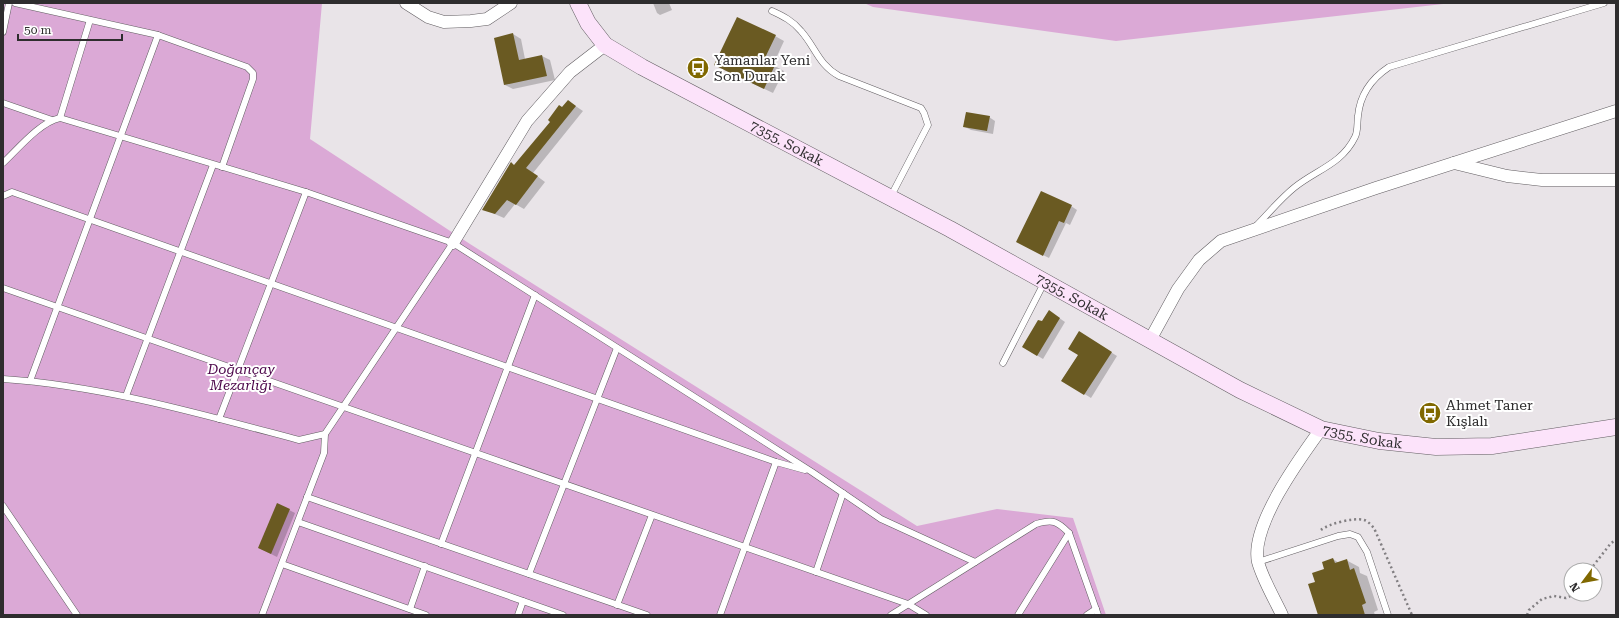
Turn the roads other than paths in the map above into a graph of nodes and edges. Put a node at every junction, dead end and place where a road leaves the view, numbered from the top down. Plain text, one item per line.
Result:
1 (10, 3) edge
2 (15, 3) edge
3 (406, 3) edge
4 (511, 3) edge
5 (578, 3) edge
6 (1604, 3) edge
7 (772, 11) dead end
8 (90, 20) junction
9 (3, 32) edge
10 (158, 35) junction
11 (605, 45) junction
12 (3, 103) edge
13 (1616, 111) edge
14 (60, 118) junction
15 (52, 120) junction
16 (120, 137) junction
17 (3, 163) edge
18 (1454, 163) junction
19 (213, 164) junction
20 (222, 167) junction
21 (1616, 180) edge
22 (306, 192) junction
23 (3, 196) edge
24 (890, 198) junction
25 (89, 220) junction
26 (1254, 229) junction
27 (452, 242) junction
28 (180, 252) junction
29 (1045, 282) junction
30 (271, 284) junction
31 (3, 288) edge
32 (535, 295) junction
33 (57, 307) junction
34 (396, 327) junction
35 (148, 339) junction
36 (1150, 340) junction
37 (617, 348) junction
38 (1002, 363) dead end
39 (508, 367) junction
40 (238, 370) junction
41 (3, 379) edge
42 (30, 381) junction
43 (126, 396) junction
44 (598, 399) junction
45 (343, 407) junction
46 (219, 419) junction
47 (1616, 427) edge
48 (1320, 429) junction
49 (325, 434) junction
50 (475, 453) junction
51 (776, 462) junction
52 (812, 472) junction
53 (564, 484) junction
54 (843, 493) junction
55 (307, 497) junction
56 (3, 506) edge
57 (652, 515) junction
58 (298, 522) junction
59 (1069, 533) junction
60 (441, 544) junction
61 (745, 547) junction
62 (975, 562) junction
63 (1258, 562) junction
64 (282, 564) junction
65 (425, 566) junction
66 (816, 572) junction
67 (529, 574) junction
68 (523, 601) junction
69 (908, 604) junction
70 (617, 605) junction
71 (410, 609) junction
72 (1097, 612) edge
73 (77, 615) edge
74 (262, 615) edge
75 (426, 615) edge
76 (518, 615) edge
77 (562, 615) edge
78 (647, 615) edge
79 (720, 615) edge
80 (891, 615) edge
81 (926, 615) edge
82 (1018, 615) edge
83 (1087, 615) edge
84 (1282, 615) edge
85 (1388, 615) edge

1 - 9 lane
2 - 8 lane
3 - 4 street
5 - 11 street, 7355. Sokak
6 - 26 lane
7 - 24 lane
8 - 10 lane
8 - 14 lane
10 - 16 lane
10 - 20 lane
11 - 24 street, 7355. Sokak
11 - 27 street
12 - 15 lane
13 - 18 street
14 - 15 lane
14 - 16 lane
15 - 17 lane
16 - 19 lane
16 - 25 lane
18 - 21 street
18 - 26 street
19 - 20 lane
19 - 28 lane
20 - 22 lane
22 - 27 lane
22 - 30 lane
23 - 25 lane
24 - 29 street, 7355. Sokak
25 - 28 lane
25 - 33 lane
26 - 36 street
27 - 32 lane
27 - 34 lane
28 - 30 lane
28 - 35 lane
29 - 36 street, 7355. Sokak
29 - 38 lane
30 - 34 lane
30 - 40 lane
31 - 33 lane
32 - 37 lane
32 - 39 lane
33 - 35 lane
33 - 42 lane
34 - 39 lane
34 - 45 lane
35 - 40 lane
35 - 43 lane
36 - 48 street, 7355. Sokak
37 - 44 lane
37 - 52 lane
39 - 44 lane
39 - 50 lane
40 - 45 lane
40 - 46 lane
41 - 42 lane
42 - 43 lane
43 - 46 lane
44 - 51 lane
44 - 53 lane
45 - 49 lane
45 - 50 lane
46 - 49 lane
47 - 48 street, 7355. Sokak
48 - 63 street
49 - 55 lane
50 - 53 lane
50 - 60 lane
51 - 52 lane
51 - 61 lane
52 - 54 lane
53 - 57 lane
53 - 67 lane
54 - 62 lane
54 - 66 lane
55 - 58 lane
55 - 60 lane
56 - 73 lane
57 - 61 lane
57 - 70 lane
58 - 64 lane
58 - 65 lane
59 - 62 lane
59 - 72 lane
59 - 82 lane
60 - 67 lane
61 - 66 lane
61 - 79 lane
62 - 69 lane
63 - 84 street
63 - 85 lane
64 - 71 lane
64 - 74 lane
65 - 68 lane
65 - 71 lane
66 - 69 lane
67 - 70 lane
68 - 76 lane
68 - 77 lane
69 - 80 lane
69 - 81 lane
70 - 78 lane
71 - 75 lane
72 - 83 lane

